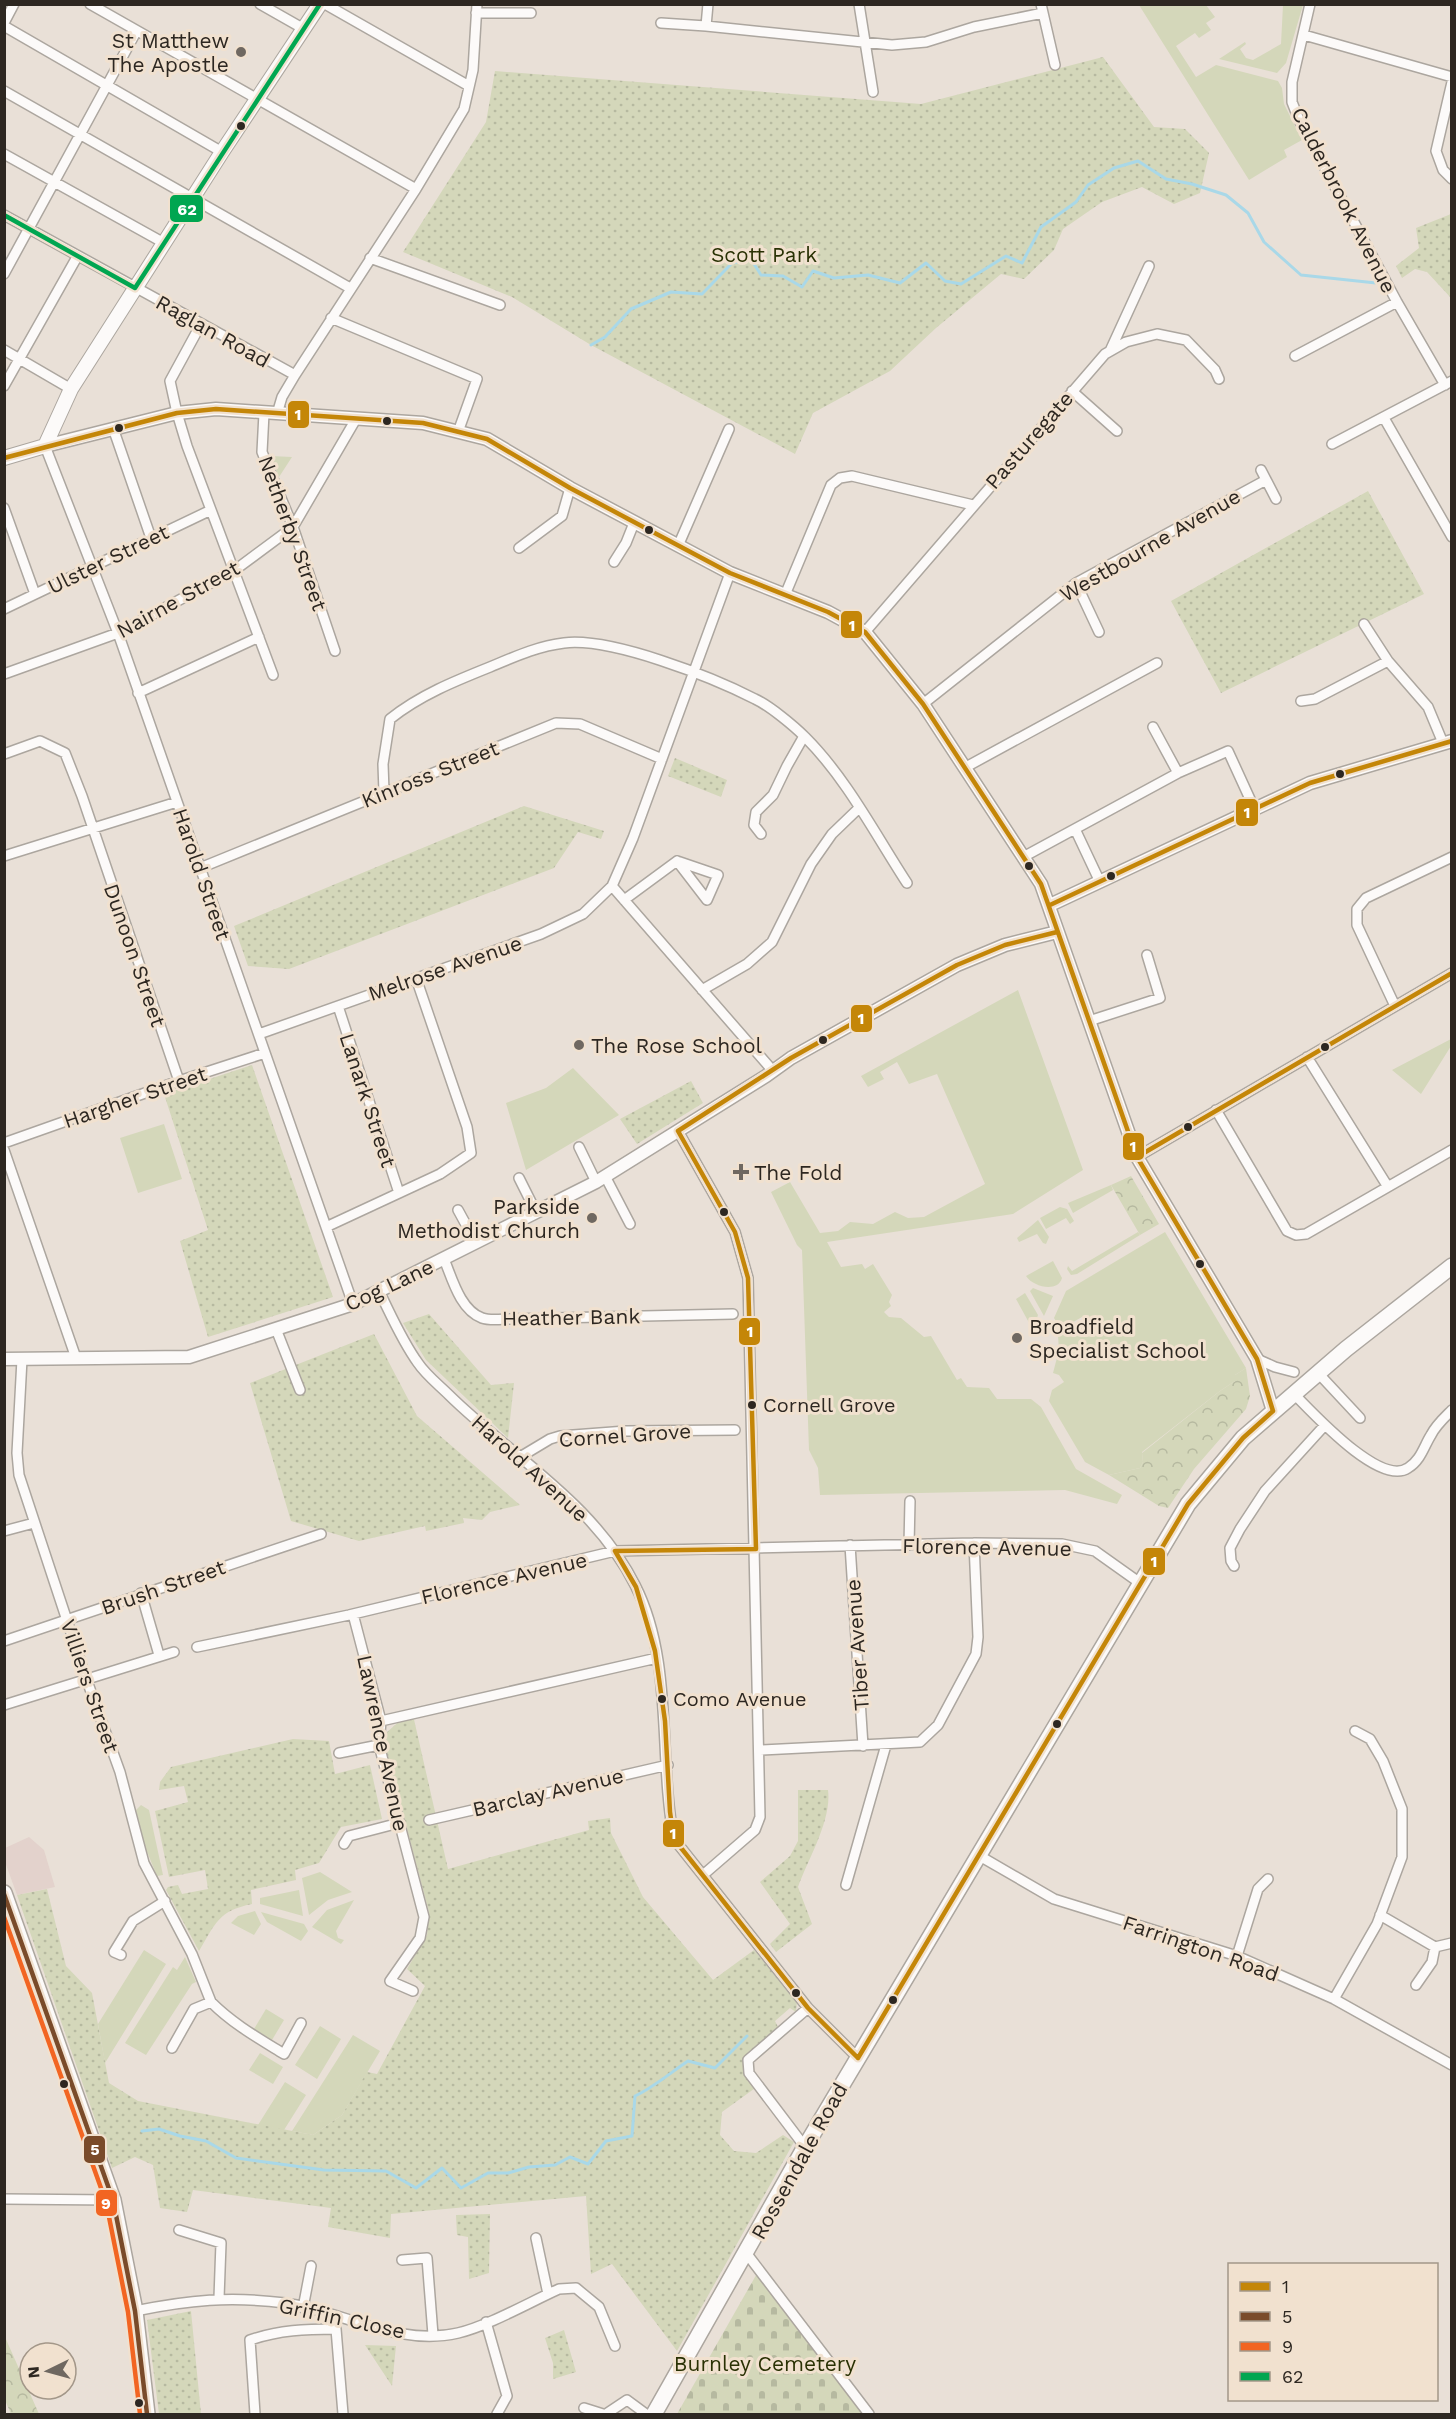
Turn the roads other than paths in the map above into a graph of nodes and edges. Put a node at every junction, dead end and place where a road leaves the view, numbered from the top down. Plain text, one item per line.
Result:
1 (14, 4) edge
2 (90, 4) edge
3 (260, 4) edge
4 (320, 4) edge
5 (325, 4) edge
6 (708, 4) edge
7 (859, 4) edge
8 (1310, 4) edge
9 (476, 9) edge
10 (1042, 9) edge
11 (531, 13) dead end
12 (661, 23) dead end
13 (4, 25) edge
14 (706, 26) junction
15 (304, 29) junction
16 (136, 32) junction
17 (1304, 35) junction
18 (865, 42) junction
19 (1055, 65) dead end
20 (1452, 79) edge
21 (107, 86) junction
22 (469, 86) junction
23 (4, 91) edge
24 (873, 92) dead end
25 (258, 99) junction
26 (81, 134) junction
27 (222, 152) junction
28 (4, 154) edge
29 (1452, 179) edge
30 (54, 182) junction
31 (416, 189) junction
32 (194, 199) junction
33 (4, 216) edge
34 (29, 229) junction
35 (164, 243) junction
36 (77, 257) junction
37 (370, 258) junction
38 (1149, 266) dead end
39 (4, 274) edge
40 (135, 288) junction
41 (350, 288) junction
42 (1397, 302) junction
43 (500, 305) dead end
44 (331, 318) junction
45 (201, 324) junction
46 (4, 350) edge
47 (1110, 351) junction
48 (1295, 356) dead end
49 (20, 359) junction
50 (295, 375) junction
51 (1219, 379) dead end
52 (1448, 383) edge
53 (4, 386) edge
54 (72, 389) junction
55 (1072, 391) junction
56 (177, 413) junction
57 (264, 413) junction
58 (277, 414) junction
59 (1384, 418) junction
60 (356, 419) junction
61 (113, 428) junction
62 (729, 429) dead end
63 (1117, 431) dead end
64 (458, 432) junction
65 (1332, 444) dead end
66 (45, 446) junction
67 (4, 458) edge
68 (1261, 470) dead end
69 (1266, 480) junction
70 (570, 488) junction
71 (1276, 499) dead end
72 (973, 505) junction
73 (4, 508) edge
74 (211, 510) junction
75 (634, 523) junction
76 (293, 527) junction
77 (1452, 537) edge
78 (151, 538) junction
79 (678, 546) junction
80 (519, 548) dead end
81 (614, 562) dead end
82 (92, 566) junction
83 (235, 570) junction
84 (730, 573) junction
85 (1076, 583) junction
86 (36, 594) junction
87 (785, 595) junction
88 (4, 609) edge
89 (1364, 624) dead end
90 (865, 632) junction
91 (1099, 632) dead end
92 (117, 633) junction
93 (259, 637) junction
94 (335, 651) dead end
95 (1388, 661) junction
96 (1157, 663) dead end
97 (4, 674) edge
98 (694, 674) junction
99 (273, 675) dead end
100 (138, 693) junction
101 (1301, 701) dead end
102 (923, 704) junction
103 (1153, 727) dead end
104 (804, 736) junction
105 (1448, 742) edge
106 (4, 754) edge
107 (662, 759) junction
108 (966, 767) junction
109 (1178, 773) junction
110 (384, 792) junction
111 (177, 802) junction
112 (859, 808) junction
113 (1255, 810) junction
114 (91, 829) junction
115 (1075, 829) junction
116 (761, 834) dead end
117 (4, 856) edge
118 (1025, 856) junction
119 (1452, 857) edge
120 (677, 861) junction
121 (200, 868) junction
122 (1100, 882) junction
123 (906, 884) dead end
124 (612, 886) junction
125 (624, 900) junction
126 (1050, 905) junction
127 (1057, 932) junction
128 (1147, 955) dead end
129 (1452, 973) edge
130 (416, 978) junction
131 (702, 990) junction
132 (338, 1006) junction
133 (1395, 1006) junction
134 (1089, 1021) junction
135 (258, 1034) junction
136 (265, 1053) junction
137 (1307, 1057) junction
138 (772, 1071) junction
139 (179, 1081) junction
140 (1216, 1110) junction
141 (678, 1131) junction
142 (4, 1143) edge
143 (579, 1147) dead end
144 (4, 1150) edge
145 (1452, 1150) edge
146 (1137, 1156) junction
147 (519, 1178) dead end
148 (600, 1179) junction
149 (1388, 1187) junction
150 (399, 1193) junction
151 (458, 1210) dead end
152 (536, 1212) junction
153 (630, 1224) dead end
154 (326, 1227) junction
155 (476, 1243) junction
156 (444, 1259) junction
157 (1452, 1266) edge
158 (379, 1291) junction
159 (353, 1304) junction
160 (733, 1314) dead end
161 (276, 1329) junction
162 (76, 1358) junction
163 (4, 1359) edge
164 (22, 1359) junction
165 (1257, 1359) junction
166 (1294, 1372) dead end
167 (1319, 1374) junction
168 (300, 1390) dead end
169 (1294, 1394) junction
170 (1452, 1410) edge
171 (1273, 1411) junction
172 (1360, 1418) dead end
173 (1325, 1425) junction
174 (735, 1430) dead end
175 (520, 1457) junction
176 (910, 1501) dead end
177 (34, 1522) junction
178 (4, 1531) edge
179 (321, 1534) dead end
180 (974, 1543) junction
181 (850, 1545) junction
182 (909, 1545) junction
183 (756, 1549) junction
184 (615, 1551) junction
185 (1234, 1566) dead end
186 (1140, 1583) junction
187 (141, 1593) junction
188 (353, 1614) junction
189 (67, 1620) junction
190 (4, 1641) edge
191 (197, 1647) dead end
192 (174, 1652) dead end
193 (159, 1655) junction
194 (657, 1659) junction
195 (86, 1678) junction
196 (4, 1705) edge
197 (381, 1721) junction
198 (1354, 1731) dead end
199 (379, 1745) junction
200 (886, 1745) junction
201 (863, 1746) junction
202 (760, 1750) junction
203 (339, 1753) dead end
204 (668, 1765) junction
205 (429, 1820) dead end
206 (399, 1823) junction
207 (344, 1844) dead end
208 (978, 1855) junction
209 (703, 1875) junction
210 (1268, 1879) dead end
211 (846, 1885) dead end
212 (4, 1893) edge
213 (165, 1901) junction
214 (1380, 1915) junction
215 (1452, 1943) edge
216 (1435, 1947) junction
217 (121, 1955) dead end
218 (1237, 1956) junction
219 (1416, 1985) dead end
220 (413, 1991) dead end
221 (1334, 1999) junction
222 (211, 2002) junction
223 (808, 2008) junction
224 (301, 2023) dead end
225 (172, 2048) dead end
226 (858, 2058) junction
227 (1452, 2065) edge
228 (805, 2147) junction
229 (4, 2199) edge
230 (113, 2200) junction
231 (179, 2230) dead end
232 (536, 2238) dead end
233 (747, 2254) junction
234 (402, 2260) dead end
235 (311, 2266) dead end
236 (548, 2294) junction
237 (219, 2298) junction
238 (303, 2308) junction
239 (135, 2311) junction
240 (486, 2322) junction
241 (434, 2335) junction
242 (615, 2346) dead end
243 (584, 2408) dead end
244 (147, 2415) edge
245 (255, 2415) edge
246 (343, 2415) edge
247 (497, 2415) edge
248 (605, 2415) edge
249 (646, 2415) edge
250 (654, 2415) edge
251 (869, 2415) edge

1 - 13 street
2 - 16 street
3 - 15 street
4 - 15 main road
5 - 22 street
6 - 14 street
7 - 18 street
8 - 17 street, Calderbrook Avenue
9 - 11 street
9 - 22 street
10 - 18 street
10 - 19 street
12 - 14 street
13 - 21 street
14 - 18 street
15 - 25 main road
16 - 21 street
16 - 25 street
17 - 20 street
17 - 42 street, Calderbrook Avenue
18 - 24 street
20 - 29 street
21 - 26 street
21 - 27 street
22 - 31 street
23 - 26 street
25 - 27 main road
25 - 31 street
26 - 30 street
26 - 32 street
27 - 32 main road
28 - 30 street
30 - 34 street
30 - 35 street
31 - 37 street
32 - 35 main road
32 - 41 street
33 - 34 street, Raglan Road
34 - 36 street, Raglan Road
34 - 39 street
35 - 40 main road
36 - 40 street, Raglan Road
36 - 49 street
37 - 41 street
37 - 43 street
38 - 47 street
40 - 45 street, Raglan Road
40 - 54 main road
41 - 44 street
42 - 48 street
42 - 52 street, Calderbrook Avenue
44 - 50 street
44 - 64 street
45 - 50 street, Raglan Road
45 - 56 street
46 - 49 street
47 - 51 street, Pasturegate
47 - 55 street, Pasturegate
49 - 53 street
49 - 54 street
50 - 58 street
52 - 59 street
54 - 66 main road
55 - 63 street
55 - 72 street, Pasturegate
56 - 57 street
56 - 61 street
56 - 74 street
57 - 58 street
57 - 76 street, Netherby Street
58 - 60 street
59 - 65 street
59 - 77 street
60 - 64 street
60 - 76 street, Nairne Street
61 - 66 street
61 - 78 street
62 - 79 street
64 - 70 street
66 - 67 main road
66 - 82 street, Harold Street
68 - 69 street, Westbourne Avenue
69 - 71 street, Westbourne Avenue
69 - 85 street, Westbourne Avenue
70 - 75 street
70 - 80 street
72 - 87 street
72 - 90 street, Pasturegate
73 - 86 street
74 - 78 street, Ulster Street
74 - 83 street
75 - 79 street
75 - 81 street
76 - 83 street, Nairne Street
76 - 94 street, Netherby Street
78 - 82 street, Ulster Street
79 - 84 street
82 - 86 street, Ulster Street
82 - 92 street, Harold Street
83 - 92 street, Nairne Street
83 - 93 street
84 - 87 street
84 - 98 street, Melrose Avenue
85 - 91 street
85 - 102 street, Westbourne Avenue
86 - 88 street, Ulster Street
87 - 90 street
89 - 95 street
90 - 102 street
92 - 97 street, Nairne Street
92 - 100 street, Harold Street
93 - 99 street
93 - 100 street
95 - 101 street
95 - 105 street
96 - 108 street
98 - 104 street
98 - 107 street, Melrose Avenue
98 - 110 street
100 - 111 street, Harold Street
102 - 108 street
103 - 109 street
104 - 112 street
104 - 116 street
105 - 113 street
106 - 114 street, Dunoon Street
107 - 110 street, Kinross Street
107 - 124 street, Melrose Avenue
108 - 118 street
109 - 113 street
109 - 115 street
110 - 121 street, Kinross Street
111 - 114 street
111 - 121 street, Harold Street
112 - 123 street
112 - 131 street
113 - 122 street
114 - 117 street
114 - 139 street, Dunoon Street
115 - 118 street
115 - 122 street
118 - 126 street
119 - 133 street
120 - 120 street
120 - 125 street
121 - 135 street, Harold Street
122 - 126 street
124 - 125 street
124 - 130 street, Melrose Avenue
125 - 131 street
126 - 127 street
127 - 134 street
127 - 138 street, Cog Lane
128 - 134 street
129 - 133 street
130 - 132 street, Melrose Avenue
130 - 150 street
131 - 138 street
132 - 135 street, Melrose Avenue
132 - 150 street, Lanark Street
133 - 137 street
134 - 146 street
135 - 136 street, Harold Street
136 - 139 street, Hargher Street
136 - 154 street, Harold Street
137 - 140 street
137 - 149 street
138 - 141 street, Cog Lane
139 - 142 street, Hargher Street
140 - 146 street
140 - 149 street
141 - 148 street, Cog Lane
141 - 183 street
143 - 148 street
144 - 162 street
145 - 149 street
146 - 165 street
147 - 152 street
148 - 152 street, Cog Lane
148 - 153 street
150 - 154 street
151 - 155 street
152 - 155 street, Cog Lane
154 - 159 street, Harold Street
155 - 156 street, Cog Lane
156 - 158 street, Cog Lane
156 - 160 street, Heather Bank
157 - 167 main road, Rossendale Road
158 - 159 street, Cog Lane
158 - 175 street, Harold Avenue
159 - 161 street, Cog Lane
161 - 162 street, Cog Lane
161 - 168 street
162 - 164 street, Cog Lane
163 - 164 street, Cog Lane
164 - 177 street, Villiers Street
165 - 166 street
165 - 171 street
167 - 169 main road, Rossendale Road
167 - 172 street
169 - 171 main road, Rossendale Road
169 - 173 street
170 - 173 street
171 - 186 main road, Rossendale Road
173 - 185 street
174 - 175 street, Cornel Grove
175 - 184 street, Harold Avenue
176 - 182 street
177 - 178 street
177 - 189 street, Villiers Street
179 - 187 street, Brush Street
180 - 182 street, Florence Avenue
180 - 186 street, Florence Avenue
180 - 200 street
181 - 182 street, Florence Avenue
181 - 183 street, Florence Avenue
181 - 201 street, Tiber Avenue
183 - 184 street, Florence Avenue
183 - 202 street
184 - 188 street, Florence Avenue
184 - 194 street, Harold Avenue
186 - 208 main road, Rossendale Road
187 - 189 street, Brush Street
187 - 193 street
188 - 191 street, Florence Avenue
188 - 197 street, Lawrence Avenue
189 - 190 street, Brush Street
189 - 195 street, Villiers Street
192 - 193 street
193 - 195 street
194 - 197 street
194 - 204 street, Harold Avenue
195 - 196 street
195 - 213 street, Villiers Street
197 - 199 street, Lawrence Avenue
198 - 214 street
199 - 203 street
199 - 206 street, Lawrence Avenue
200 - 201 street
200 - 211 street
201 - 202 street
202 - 209 street
204 - 205 street, Barclay Avenue
204 - 209 street, Harold Avenue
206 - 207 street
206 - 220 street, Lawrence Avenue
208 - 218 street, Farrington Road
208 - 226 main road, Rossendale Road
209 - 223 street, Harold Avenue
210 - 218 street
212 - 230 main road
213 - 217 street
213 - 222 street, Villiers Street
214 - 216 street
214 - 221 street
215 - 216 street
216 - 219 street
218 - 221 street, Farrington Road
221 - 227 street, Farrington Road
222 - 224 street, Villiers Street
222 - 225 street
223 - 226 street, Harold Avenue
223 - 228 street
226 - 228 main road, Rossendale Road
228 - 233 main road, Rossendale Road
229 - 230 street
230 - 239 main road
231 - 237 street
232 - 236 street
233 - 250 main road, Rossendale Road
233 - 251 street
234 - 241 street
235 - 238 street
236 - 240 street, Griffin Close
236 - 242 street, Griffin Close
237 - 238 street, Griffin Close
237 - 239 street, Griffin Close
238 - 241 street, Griffin Close
239 - 244 main road
240 - 241 street, Griffin Close
240 - 247 street
243 - 248 street
245 - 246 street
248 - 249 street

